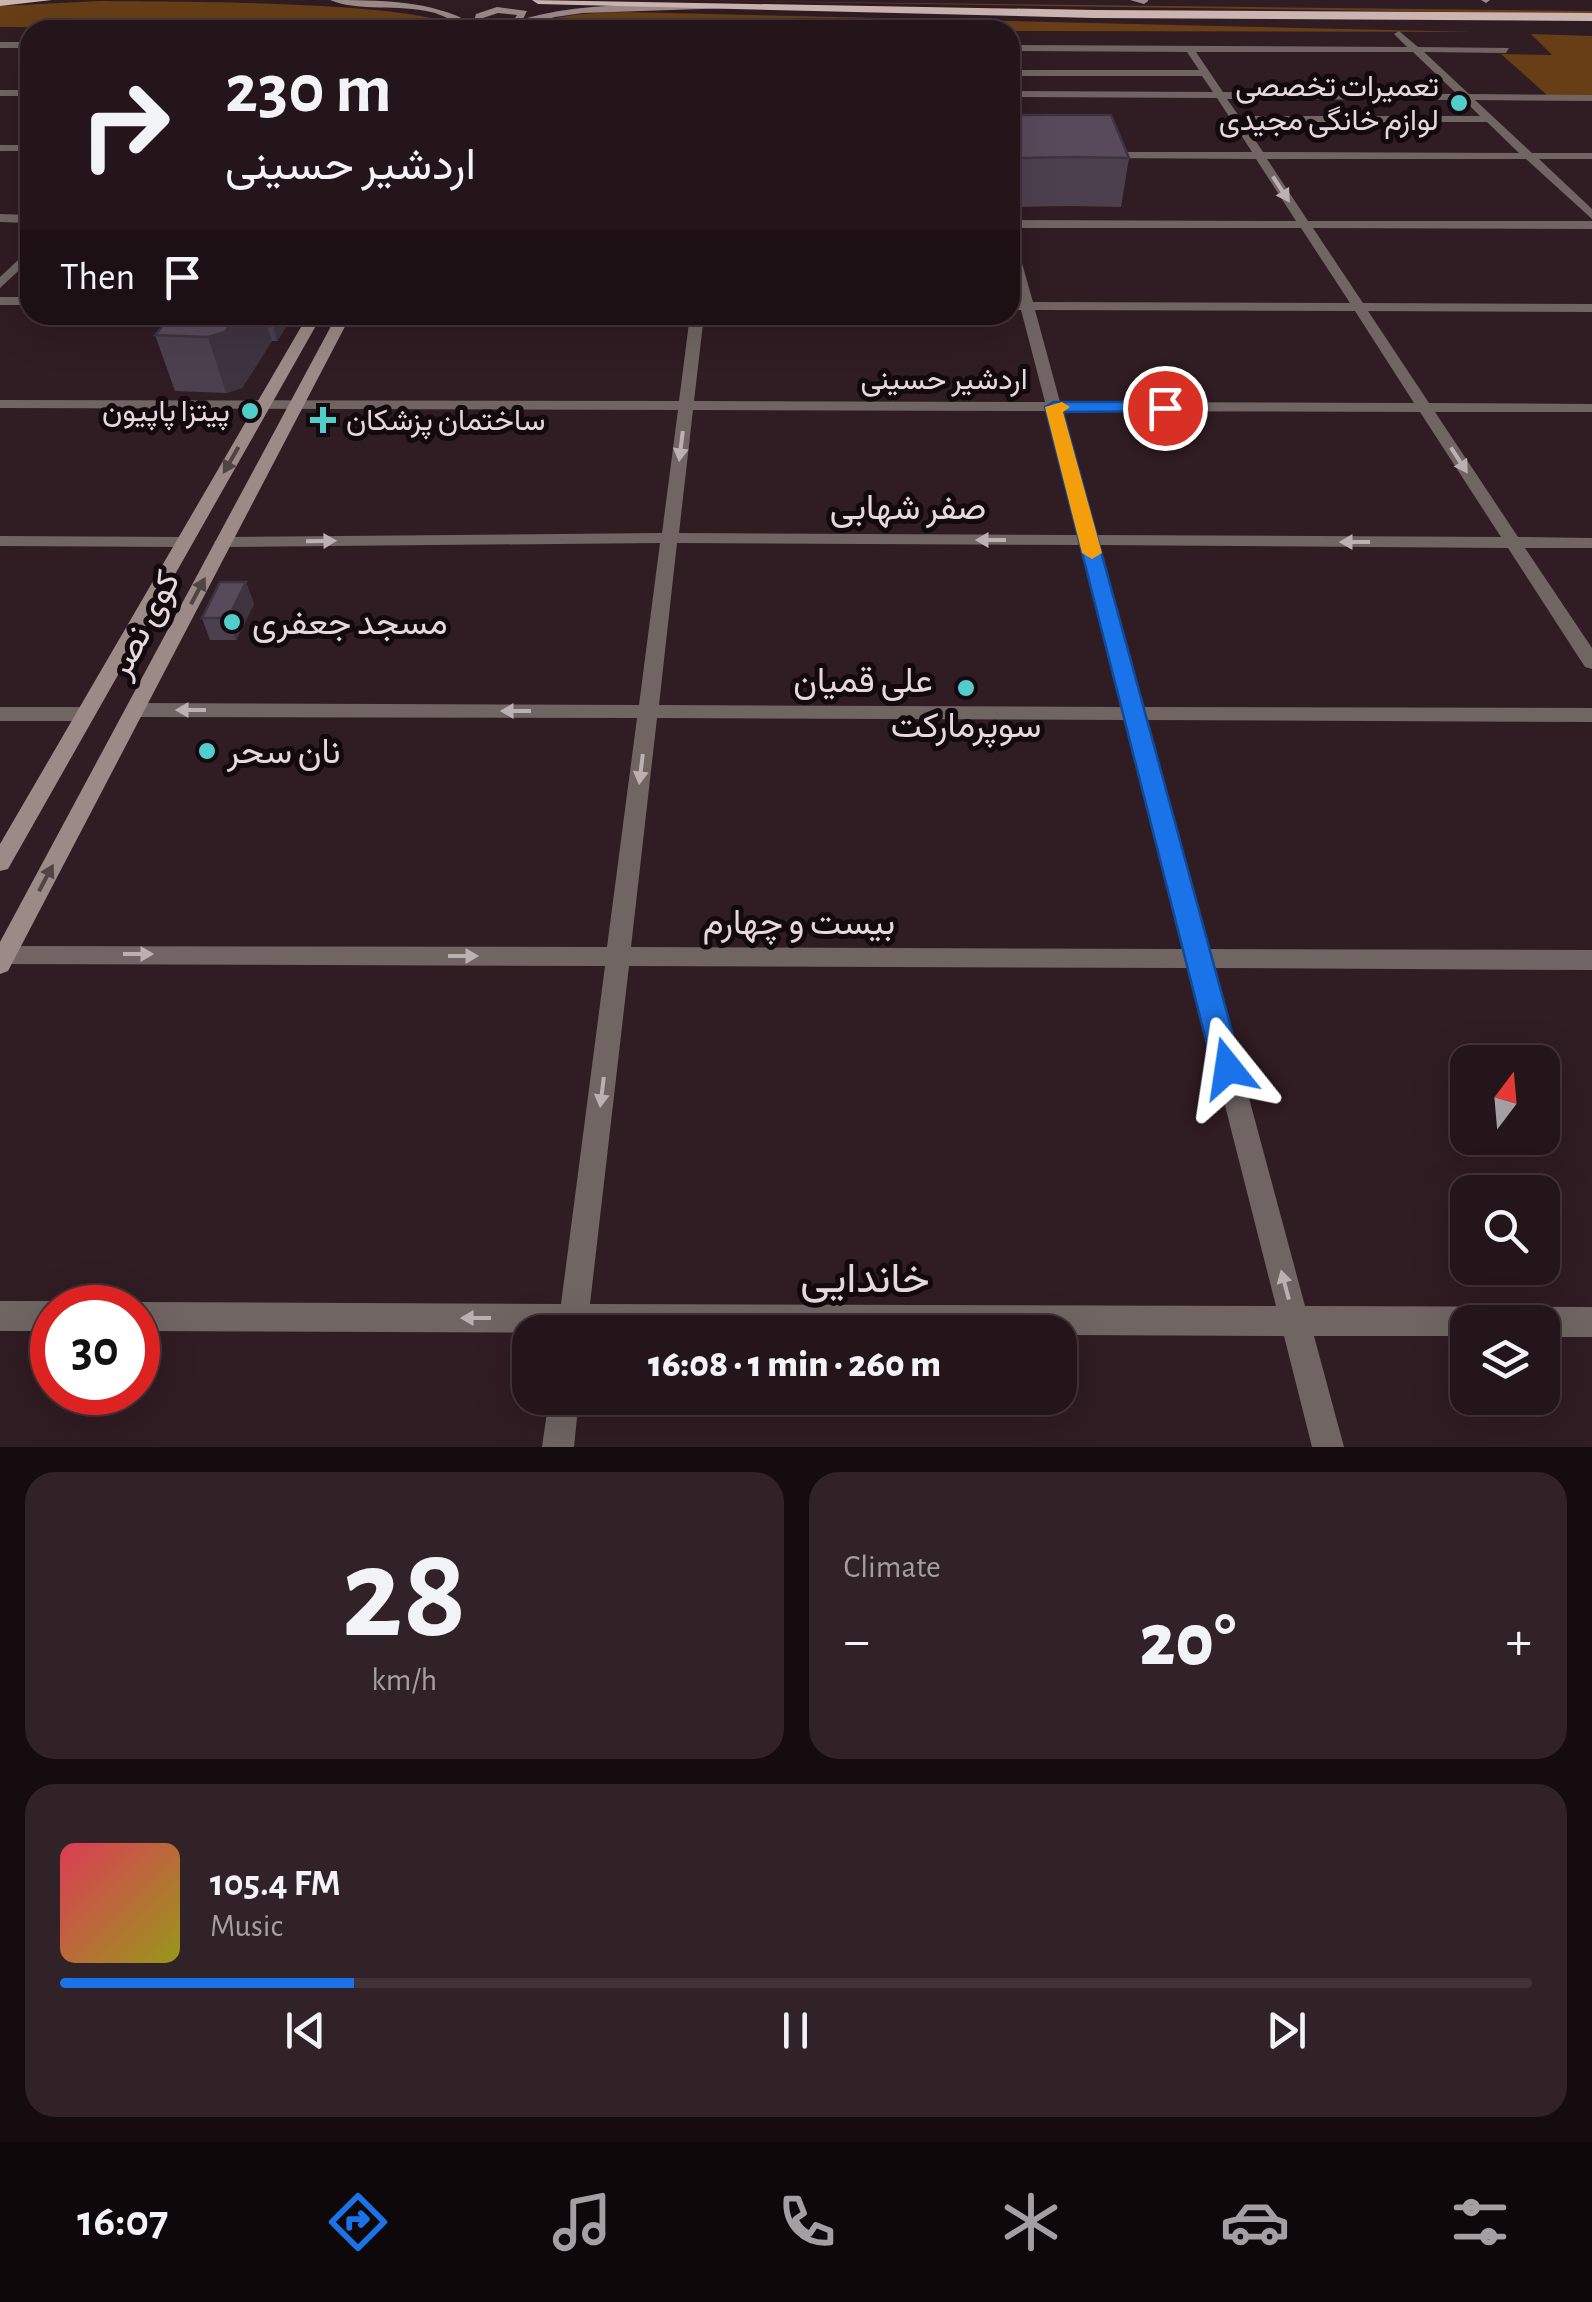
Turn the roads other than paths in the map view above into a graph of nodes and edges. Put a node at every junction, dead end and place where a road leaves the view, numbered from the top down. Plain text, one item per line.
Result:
1 (46, 0) edge
2 (334, 0) edge
3 (538, 0) edge
4 (1111, 0) edge
5 (1134, 0) edge
6 (1144, 0) edge
7 (1247, 0) edge
8 (1468, 0) edge
9 (1487, 0) edge
10 (0, 2) edge
11 (778, 7) junction
12 (1592, 7) edge
13 (1094, 14) junction
14 (1592, 17) edge
15 (463, 20) edge
16 (479, 20) edge
17 (517, 20) edge
18 (526, 20) edge
19 (1592, 28) edge
20 (1399, 34) dead end
21 (1020, 48) edge
22 (1189, 48) junction
23 (1416, 49) junction
24 (1506, 50) dead end
25 (1020, 73) edge
26 (1205, 73) junction
27 (1020, 94) edge
28 (1220, 95) junction
29 (1467, 96) junction
30 (1592, 98) edge
31 (1236, 119) junction
32 (1491, 119) junction
33 (1087, 155) edge
34 (1259, 155) junction
35 (1530, 156) junction
36 (1592, 156) edge
37 (1592, 215) edge
38 (1020, 224) edge
39 (1304, 224) junction
40 (1592, 225) edge
41 (20, 263) edge
42 (0, 284) edge
43 (1020, 306) edge
44 (1358, 306) junction
45 (1592, 308) edge
46 (1020, 312) edge
47 (308, 325) edge
48 (339, 325) edge
49 (696, 325) edge
50 (0, 404) edge
51 (262, 406) junction
52 (296, 406) junction
53 (686, 406) junction
54 (1054, 407) junction
55 (1425, 408) junction
56 (1592, 408) edge
57 (670, 538) junction
58 (0, 540) edge
59 (1089, 540) junction
60 (184, 542) junction
61 (223, 542) junction
62 (1514, 543) junction
63 (1592, 544) edge
64 (1592, 663) edge
65 (134, 710) junction
66 (648, 712) junction
67 (1134, 713) junction
68 (0, 714) edge
69 (86, 714) junction
70 (1592, 715) edge
71 (0, 863) edge
72 (618, 956) junction
73 (3, 959) edge
74 (1199, 959) junction
75 (1592, 960) edge
76 (574, 1315) edge
77 (0, 1316) edge
78 (30, 1316) edge
79 (160, 1317) edge
80 (1295, 1321) junction
81 (1592, 1322) edge
82 (1077, 1323) edge
83 (512, 1325) edge
84 (562, 1415) edge
85 (558, 1447) edge
86 (1328, 1447) edge

1 - 10 highway
2 - 15 main road
3 - 11 highway
4 - 6 highway
5 - 6 main road
6 - 7 highway
6 - 12 highway
8 - 9 highway
11 - 13 highway
11 - 18 main road
13 - 14 highway
13 - 19 highway
16 - 17 main road
20 - 23 street
21 - 22 street
22 - 23 street
22 - 26 street
23 - 24 street
23 - 29 street
25 - 26 street
26 - 28 street
27 - 28 street
28 - 29 street
28 - 31 street
29 - 30 street
29 - 32 street
31 - 32 street
31 - 34 street
32 - 35 street
33 - 34 street
34 - 35 street
34 -> 39 street
35 - 36 street
35 - 37 street
38 - 39 street
39 - 40 street
39 - 44 street
41 - 42 street
43 - 44 street
44 - 45 street
44 - 55 street
46 - 54 street
47 - 51 main road, کوی نصر
48 - 52 main road, کوی نصر
49 - 53 street
50 - 51 street, اردشیر حسینی
51 - 52 street, اردشیر حسینی
51 -> 60 main road, کوی نصر
52 - 53 street, اردشیر حسینی
52 - 61 main road, کوی نصر
53 - 54 street, اردشیر حسینی
53 -> 57 street
54 - 55 street, اردشیر حسینی
54 - 59 street
55 - 56 street, اردشیر حسینی
55 -> 62 street
59 -> 57 street, صفر شهابی
61 -> 57 street, صفر شهابی
57 - 66 street
58 - 60 street
62 -> 59 street, صفر شهابی
59 - 67 street
60 - 69 main road, کوی نصر
65 -> 61 main road, کوی نصر
62 - 63 street, صفر شهابی
62 - 64 street
66 -> 65 street, علی قمیان
73 -> 65 main road, کوی نصر
66 - 67 street, علی قمیان
66 -> 72 street
67 - 70 street, علی قمیان
67 - 74 street
68 - 69 street
69 - 71 main road, کوی نصر
73 -> 72 street, بیست و چهارم
72 - 74 street, بیست و چهارم
72 -> 76 street
74 - 75 street, بیست و چهارم
80 -> 74 street
77 - 78 street
83 -> 79 street, خاندایی
80 - 81 street, خاندایی
80 - 82 street, خاندایی
80 - 86 street
84 - 85 street

